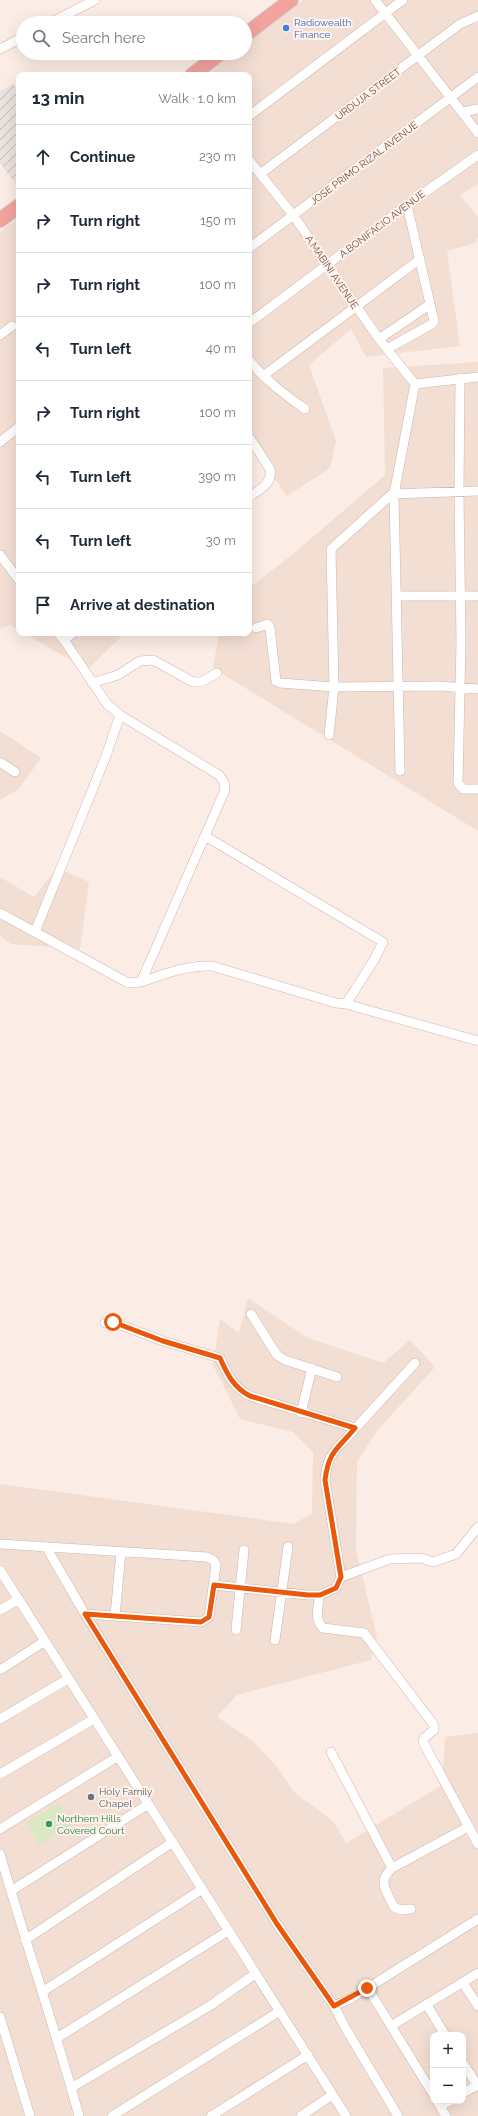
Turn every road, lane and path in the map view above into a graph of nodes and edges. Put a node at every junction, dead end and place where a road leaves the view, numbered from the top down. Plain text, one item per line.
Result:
1 (95, 0) edge
2 (292, 0) edge
3 (375, 0) edge
4 (403, 0) edge
5 (384, 13) junction
6 (64, 16) edge
7 (478, 16) edge
8 (252, 30) edge
9 (16, 40) edge
10 (0, 48) edge
11 (417, 57) junction
12 (212, 60) edge
13 (196, 72) edge
14 (478, 77) edge
15 (450, 99) junction
16 (478, 109) edge
17 (463, 112) junction
18 (252, 114) edge
19 (478, 133) edge
20 (478, 155) edge
21 (252, 164) edge
22 (260, 174) junction
23 (407, 205) junction
24 (16, 208) edge
25 (293, 215) junction
26 (0, 220) edge
27 (252, 246) edge
28 (420, 259) junction
29 (328, 264) junction
30 (429, 305) junction
31 (356, 306) junction
32 (252, 321) edge
33 (12, 326) dead end
34 (0, 335) edge
35 (379, 339) junction
36 (387, 349) junction
37 (252, 364) edge
38 (262, 376) junction
39 (478, 377) edge
40 (460, 378) junction
41 (415, 384) junction
42 (305, 409) dead end
43 (16, 429) edge
44 (0, 442) edge
45 (252, 442) edge
46 (478, 491) edge
47 (458, 492) junction
48 (394, 494) junction
49 (252, 495) edge
50 (0, 554) edge
51 (16, 576) edge
52 (460, 595) junction
53 (396, 596) junction
54 (478, 596) edge
55 (256, 628) dead end
56 (61, 637) edge
57 (217, 674) dead end
58 (92, 683) junction
59 (334, 687) junction
60 (398, 687) junction
61 (460, 689) junction
62 (478, 689) edge
63 (120, 715) junction
64 (329, 735) dead end
65 (0, 762) edge
66 (400, 771) dead end
67 (15, 772) dead end
68 (478, 789) edge
69 (205, 836) junction
70 (0, 913) edge
71 (35, 932) junction
72 (141, 982) junction
73 (346, 1004) junction
74 (478, 1041) edge
75 (251, 1314) dead end
76 (105, 1323) dead end
77 (415, 1362) dead end
78 (312, 1368) junction
79 (337, 1377) dead end
80 (301, 1413) junction
81 (355, 1428) junction
82 (478, 1527) edge
83 (0, 1544) edge
84 (46, 1547) junction
85 (288, 1547) dead end
86 (244, 1550) dead end
87 (121, 1552) junction
88 (0, 1570) edge
89 (341, 1577) junction
90 (214, 1585) junction
91 (239, 1588) junction
92 (280, 1591) junction
93 (320, 1595) junction
94 (18, 1599) junction
95 (0, 1610) edge
96 (85, 1614) junction
97 (115, 1616) junction
98 (236, 1630) dead end
99 (275, 1640) dead end
100 (45, 1641) junction
101 (0, 1670) edge
102 (68, 1679) junction
103 (0, 1719) edge
104 (94, 1719) junction
105 (331, 1752) dead end
106 (117, 1757) junction
107 (0, 1774) edge
108 (148, 1805) junction
109 (468, 1827) junction
110 (0, 1829) edge
111 (173, 1842) junction
112 (478, 1844) edge
113 (0, 1854) edge
114 (392, 1868) junction
115 (201, 1890) junction
116 (11, 1891) junction
117 (411, 1909) dead end
118 (478, 1920) edge
119 (228, 1930) junction
120 (25, 1940) junction
121 (478, 1973) edge
122 (254, 1974) junction
123 (464, 1983) junction
124 (367, 1988) junction
125 (42, 1992) junction
126 (427, 2005) junction
127 (334, 2006) junction
128 (478, 2006) edge
129 (280, 2011) junction
130 (0, 2017) edge
131 (391, 2026) junction
132 (443, 2032) edge
133 (57, 2038) junction
134 (308, 2055) junction
135 (466, 2067) edge
136 (478, 2085) edge
137 (71, 2088) junction
138 (430, 2089) edge
139 (466, 2092) edge
140 (332, 2096) junction
141 (439, 2104) edge
142 (30, 2116) edge
143 (79, 2116) edge
144 (112, 2116) edge
145 (211, 2116) edge
146 (301, 2116) edge
147 (346, 2116) edge
148 (398, 2116) edge
149 (446, 2116) edge

1 - 6 street
2 - 8 highway
3 - 5 street
4 - 5 street
5 - 11 street
5 - 18 street
7 - 11 street, URDUJA STREET
9 - 10 street
11 - 15 street
11 - 22 street, URDUJA STREET
12 - 13 highway
14 - 15 street, JOSE PRIMO RIZAL AVENUE
15 - 17 street
15 - 25 street, JOSE PRIMO RIZAL AVENUE
16 - 17 street
17 - 19 street
20 - 23 street, A.BONIFACIO AVENUE
21 - 22 street, A.MABINI AVENUE
22 - 25 street, A.MABINI AVENUE
23 - 28 street
23 - 29 street, A.BONIFACIO AVENUE
24 - 26 highway
25 - 27 street, JOSE PRIMO RIZAL AVENUE
25 - 29 street, A.MABINI AVENUE
28 - 30 street
28 - 31 street
29 - 31 street, A.MABINI AVENUE
29 - 32 street, A.BONIFACIO AVENUE
30 - 35 street
30 - 36 street
31 - 35 street, A.MABINI AVENUE
31 - 38 street
33 - 34 street
35 - 36 street, A.MABINI AVENUE
36 - 41 street, A.MABINI AVENUE
37 - 38 street
38 - 42 street
39 - 40 street
40 - 41 street
40 - 47 street
41 - 48 street
43 - 44 street
45 - 49 street
46 - 47 street
47 - 48 street
47 - 52 street
48 - 53 street
48 - 59 street
50 - 51 street
52 - 53 street
52 - 54 street
52 - 61 street
53 - 60 street
55 - 59 street
56 - 58 street
57 - 58 street
58 - 63 street
59 - 60 street
59 - 64 street
60 - 61 street
60 - 66 street
61 - 62 street
61 - 68 street
63 - 69 street
63 - 71 street
65 - 67 street
69 - 72 street
69 - 73 street
70 - 71 street
71 - 72 street
72 - 73 street
73 - 74 street
75 - 78 street
76 - 80 street
77 - 81 street
78 - 79 street
78 - 80 street
80 - 81 street
81 - 89 street
82 - 89 street
83 - 84 street
84 - 87 street
84 - 96 street
85 - 92 street
86 - 91 street
87 - 90 street
87 - 97 street
88 - 94 street
89 - 93 street
90 - 91 street
90 - 97 street
91 - 92 street
91 - 98 street
92 - 93 street
92 - 99 street
93 - 109 street
94 - 95 street
94 - 100 street
96 - 97 street
96 - 127 street
100 - 101 street
100 - 102 street
102 - 103 street
102 - 104 street
104 - 106 street
104 - 107 street
105 - 114 street
106 - 108 street
106 - 110 street
108 - 111 street
108 - 116 street
109 - 112 street
109 - 114 street
111 - 115 street
111 - 120 street
113 - 116 street
114 - 117 street
115 - 119 street
115 - 125 street
116 - 120 street
118 - 124 street
119 - 122 street
119 - 133 street
120 - 125 street
121 - 123 street
122 - 129 street
122 - 137 street
123 - 126 street
123 - 128 street
124 - 127 street
124 - 131 street
125 - 133 street
126 - 131 street
126 - 132 street
127 - 148 street
129 - 134 street
129 - 144 street
130 - 142 street
131 - 138 street
133 - 137 street
134 - 140 street
134 - 145 street
135 - 136 street
136 - 139 street
137 - 143 street
140 - 146 street
140 - 147 street
141 - 149 street

